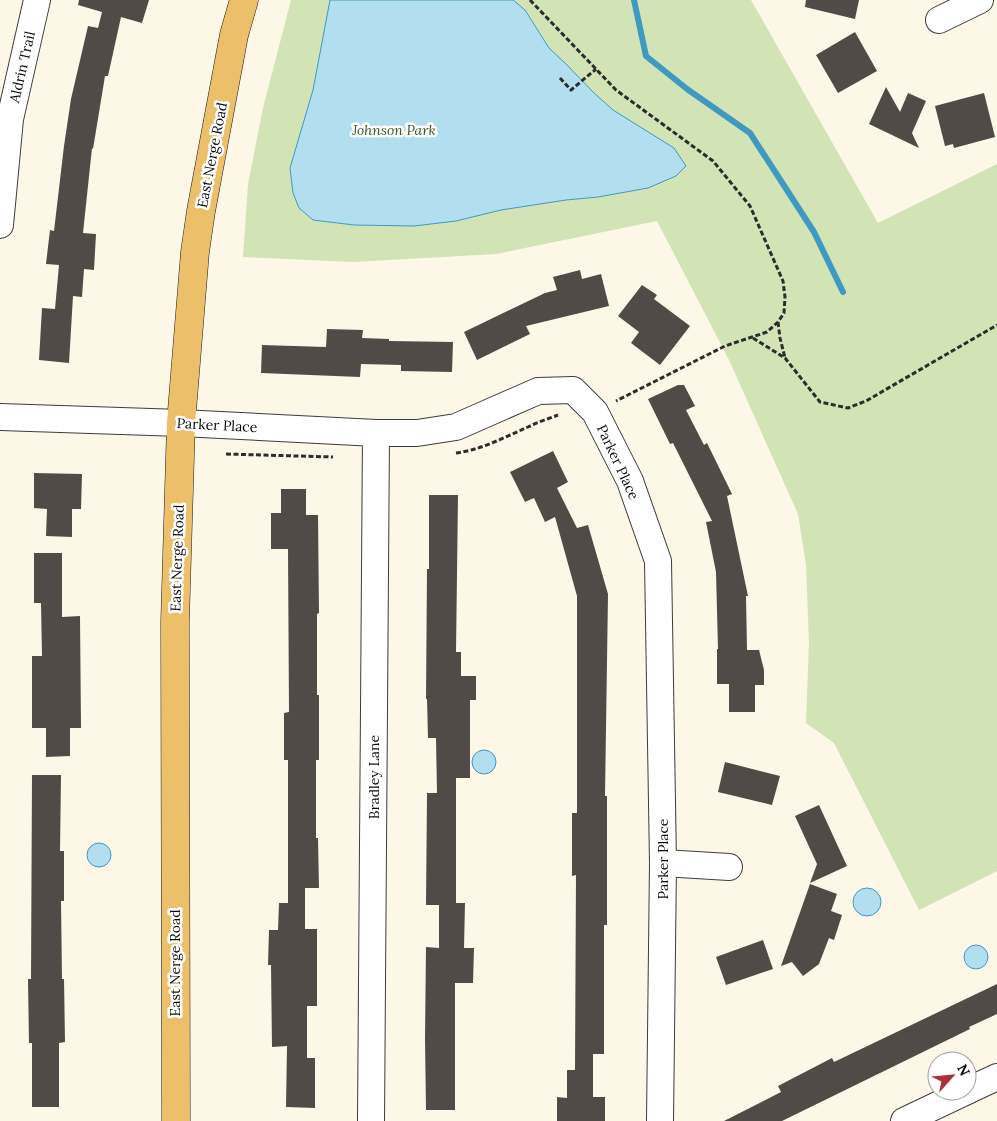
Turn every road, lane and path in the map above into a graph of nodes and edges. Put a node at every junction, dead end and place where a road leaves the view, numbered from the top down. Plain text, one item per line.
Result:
1 (37, 0) edge
2 (244, 0) edge
3 (530, 0) edge
4 (980, 0) edge
5 (939, 20) dead end
6 (596, 69) junction
7 (560, 78) dead end
8 (5, 118) edge
9 (0, 225) edge
10 (778, 322) junction
11 (997, 325) edge
12 (752, 338) junction
13 (785, 358) junction
14 (595, 412) junction
15 (0, 417) edge
16 (181, 423) junction
17 (376, 433) junction
18 (226, 454) dead end
19 (454, 454) dead end
20 (338, 457) dead end
21 (663, 863) junction
22 (729, 867) dead end
23 (997, 1077) edge
24 (977, 1086) edge
25 (946, 1101) edge
26 (176, 1121) edge
27 (371, 1121) edge
28 (660, 1121) edge
29 (904, 1121) edge

1 - 8 street, Aldrin Trail
2 - 16 main road, East Nerge Road
3 - 6 path
4 - 5 street
6 - 7 path
6 - 10 path
8 - 9 street, Aldrin Trail
10 - 12 path
10 - 13 path
11 - 13 path
12 - 13 path
12 - 14 path
14 - 17 street, Parker Place
14 - 19 path
14 - 21 street, Parker Place
15 - 16 street, Parker Place
16 - 17 street, Parker Place
16 - 26 main road, East Nerge Road
17 - 27 street, Bradley Lane
18 - 20 path
21 - 22 street
21 - 28 street, Parker Place
23 - 24 street
25 - 29 street

